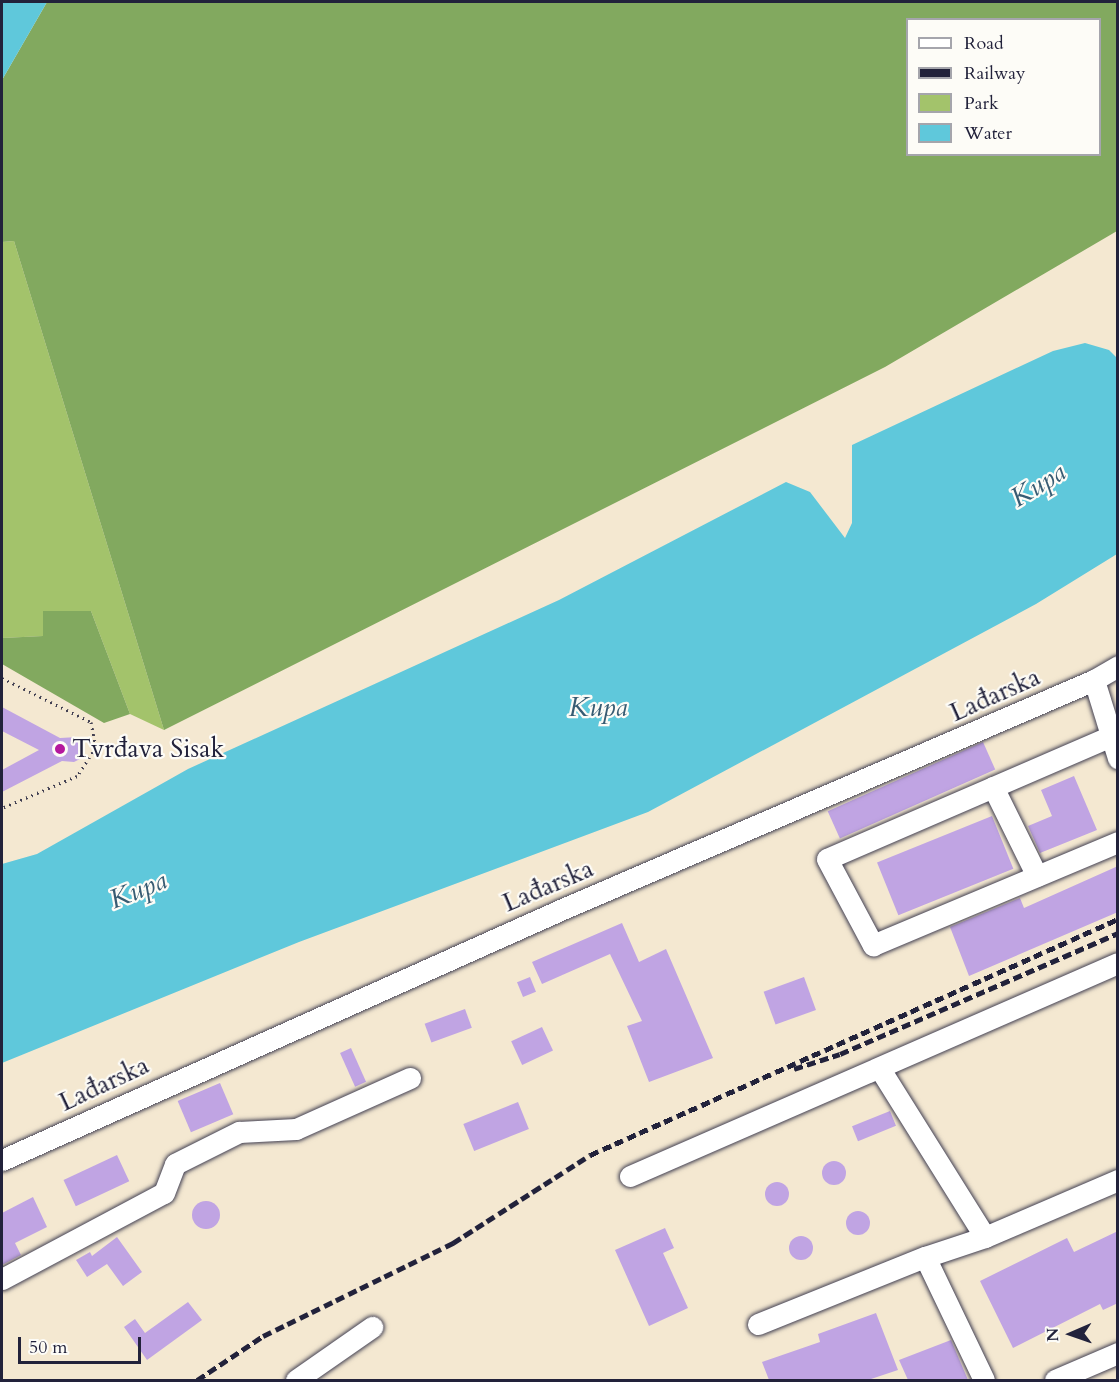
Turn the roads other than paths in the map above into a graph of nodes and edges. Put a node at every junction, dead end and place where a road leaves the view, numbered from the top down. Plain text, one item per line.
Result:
1 (1118, 666) edge
2 (1094, 680) junction
3 (1111, 736) junction
4 (1118, 758) edge
5 (993, 787) junction
6 (1118, 842) edge
7 (1037, 876) junction
8 (1118, 963) edge
9 (880, 1069) junction
10 (410, 1078) dead end
11 (2, 1160) edge
12 (630, 1176) dead end
13 (1118, 1180) edge
14 (985, 1237) junction
15 (925, 1257) junction
16 (2, 1279) edge
17 (758, 1324) dead end
18 (372, 1327) dead end
19 (1118, 1353) edge
20 (296, 1380) edge
21 (984, 1380) edge
22 (1055, 1380) edge

1 - 2 street, Lađarska
2 - 3 street
2 - 11 street, Lađarska
3 - 4 street
3 - 5 street
5 - 7 street
5 - 7 street
6 - 7 street
8 - 9 street
9 - 12 street
9 - 14 street
10 - 16 street
13 - 14 street
14 - 15 street
15 - 17 street
15 - 21 street
18 - 20 street
19 - 22 street

